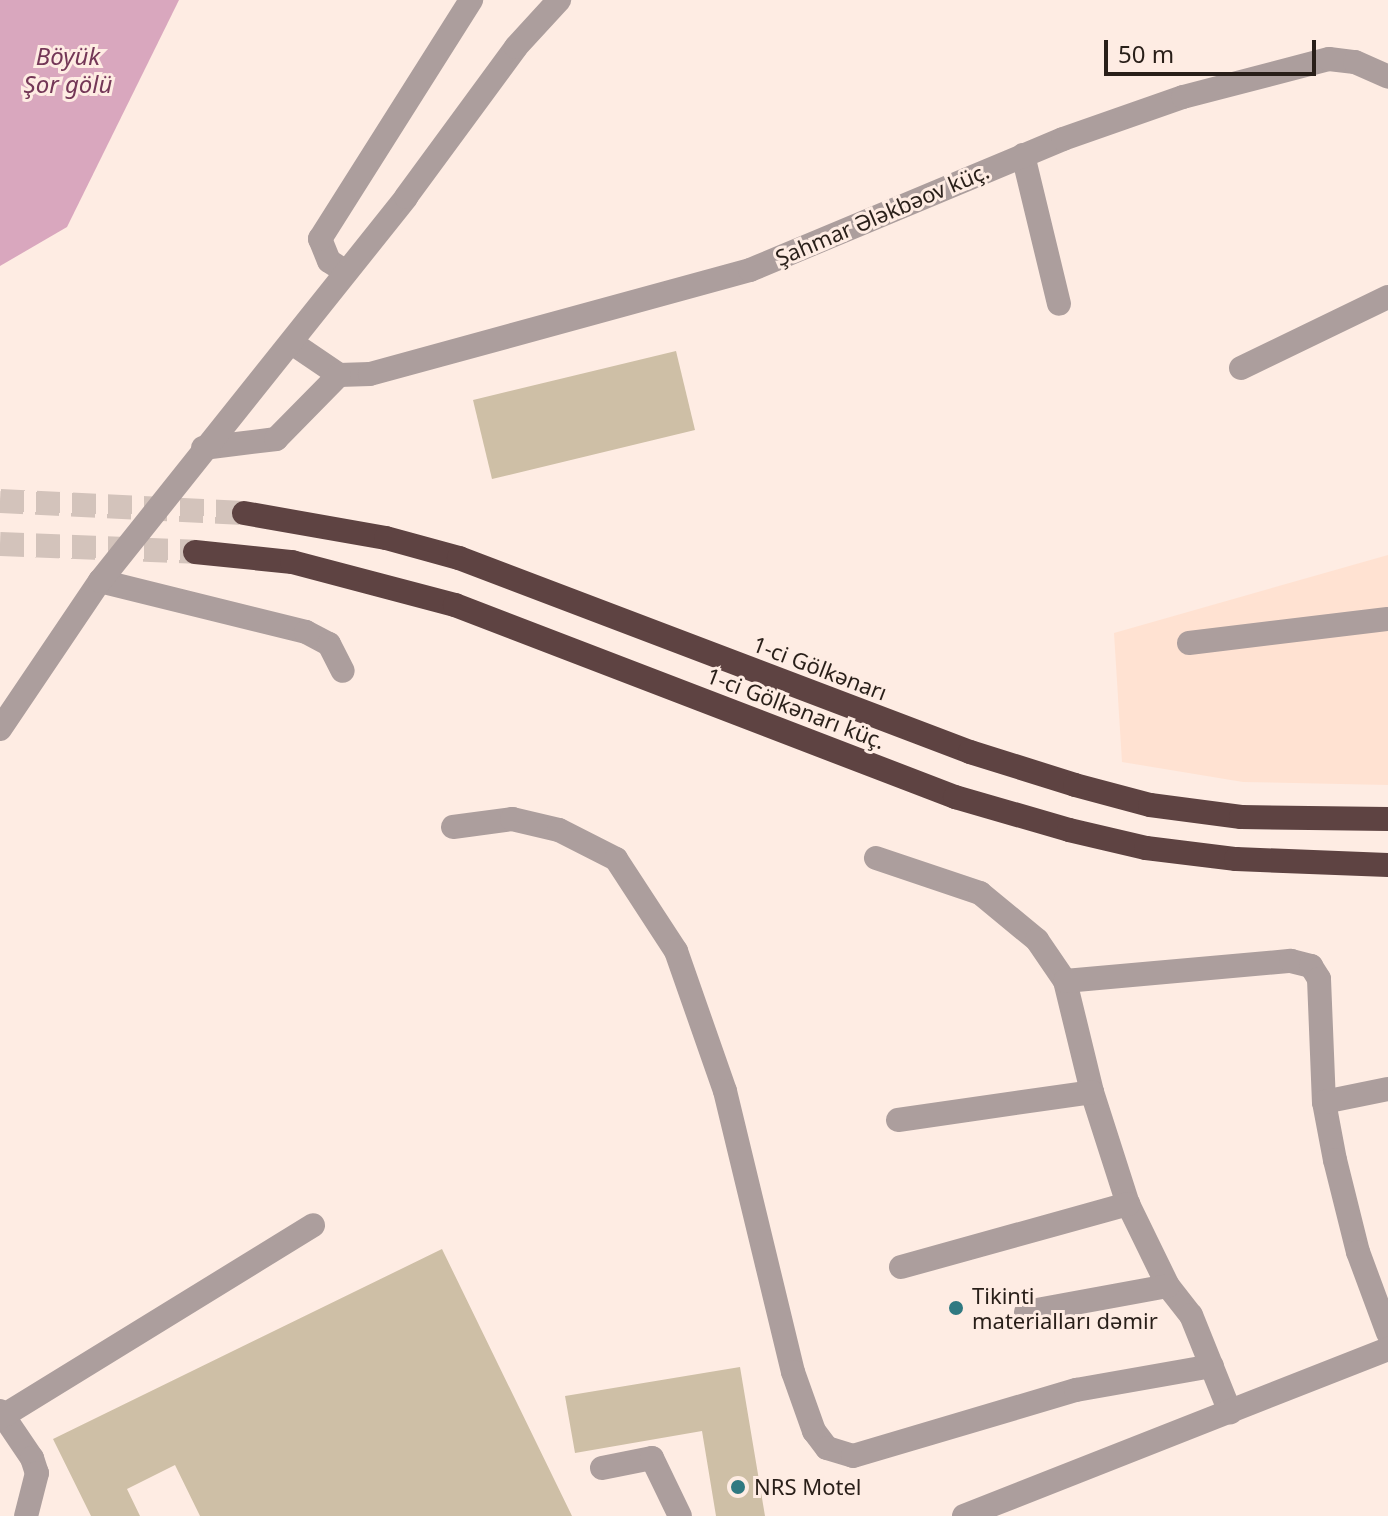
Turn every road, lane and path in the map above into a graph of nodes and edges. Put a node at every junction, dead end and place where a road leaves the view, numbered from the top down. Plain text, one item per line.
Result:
1 (471, 0) edge
2 (559, 0) edge
3 (1388, 77) edge
4 (1023, 155) junction
5 (346, 272) junction
6 (1388, 297) edge
7 (1059, 304) dead end
8 (292, 343) junction
9 (1241, 368) dead end
10 (339, 375) junction
11 (203, 448) junction
12 (244, 513) tunnel mouth
13 (195, 552) tunnel mouth
14 (100, 581) junction
15 (1388, 619) edge
16 (1189, 643) dead end
17 (343, 671) dead end
18 (0, 729) edge
19 (1388, 819) edge
20 (453, 827) dead end
21 (876, 858) dead end
22 (1388, 865) edge
23 (1065, 981) junction
24 (1388, 1089) edge
25 (1092, 1092) junction
26 (1324, 1102) junction
27 (898, 1120) dead end
28 (1128, 1204) junction
29 (313, 1225) dead end
30 (901, 1267) dead end
31 (1168, 1286) junction
32 (1026, 1312) dead end
33 (1388, 1333) edge
34 (1388, 1349) edge
35 (1212, 1366) junction
36 (1230, 1412) junction
37 (1, 1414) edge
38 (602, 1468) dead end
39 (26, 1516) edge
40 (680, 1516) edge
41 (964, 1516) edge

1 - 5 street
2 - 5 street
3 - 4 street, Şahmar Ələkbəov küç.
4 - 7 street
4 - 10 street, Şahmar Ələkbəov küç.
5 - 8 street
6 - 9 street
8 - 10 street
8 - 11 street
10 - 11 street
11 - 14 street
12 - 19 highway, 1-ci Gölkənarı
13 - 22 highway, 1-ci Gölkənarı küç.
14 - 17 street
14 - 18 street
15 - 16 street
20 - 35 street
21 - 23 street
23 - 25 street
23 - 26 street
24 - 26 street
25 - 27 street
25 - 28 street
26 - 33 street
28 - 30 street
28 - 31 street
29 - 37 street
31 - 32 street
31 - 35 street
34 - 36 street
35 - 36 street
36 - 41 street
37 - 39 street
38 - 40 street

